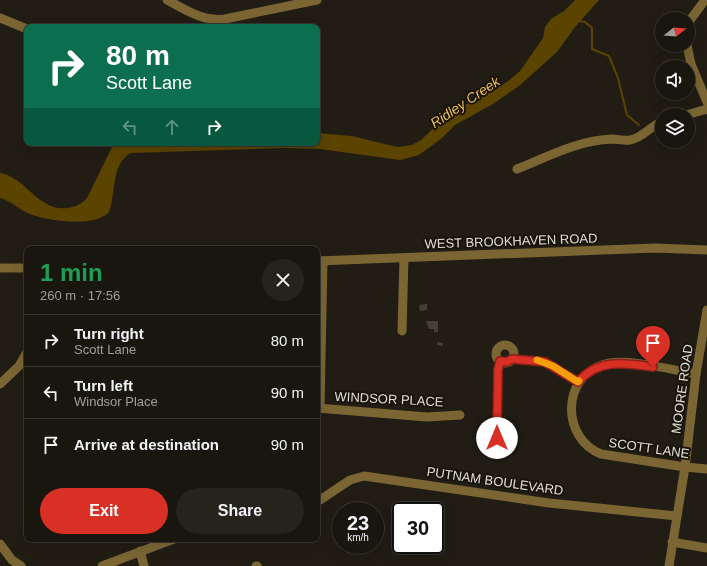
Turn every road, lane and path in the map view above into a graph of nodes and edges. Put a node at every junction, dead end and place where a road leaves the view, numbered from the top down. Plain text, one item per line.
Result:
1 (167, 0) edge
2 (317, 0) edge
3 (705, 0) edge
4 (285, 3) edge
5 (695, 14) edge
6 (0, 18) edge
7 (24, 28) edge
8 (688, 52) edge
9 (707, 102) edge
10 (707, 109) edge
11 (695, 112) edge
12 (655, 124) edge
13 (517, 169) dead end
14 (707, 250) edge
15 (404, 258) junction
16 (320, 261) edge
17 (0, 268) edge
18 (24, 268) edge
19 (707, 310) edge
20 (402, 331) dead end
21 (706, 333) edge
22 (24, 357) edge
23 (512, 359) junction
24 (500, 361) junction
25 (696, 374) junction
26 (578, 382) junction
27 (0, 384) edge
28 (320, 408) edge
29 (460, 415) dead end
30 (497, 438) dead end
31 (685, 467) junction
32 (707, 469) edge
33 (320, 500) edge
34 (676, 516) junction
35 (166, 542) edge
36 (672, 542) junction
37 (0, 544) edge
38 (707, 548) edge
39 (140, 551) junction
40 (18, 565) edge
41 (102, 566) edge
42 (144, 566) edge
43 (669, 566) edge

1 - 4 street
2 - 4 street
3 - 5 street
6 - 7 street
8 - 9 street
10 - 11 street
12 - 13 street
14 - 15 street, WEST BROOKHAVEN ROAD
15 - 16 street, WEST BROOKHAVEN ROAD
15 - 20 street
17 - 18 street
19 - 21 street, MOORE ROAD
21 - 25 street, MOORE ROAD
22 - 27 street
23 - 24 street
23 - 24 street
23 - 26 street
24 - 30 street
25 - 26 street
25 - 31 street, MOORE ROAD
26 - 31 street, SCOTT LANE
28 - 29 street, WINDSOR PLACE
31 - 32 street, SCOTT LANE
31 - 34 street, MOORE ROAD
33 - 34 street, PUTNAM BOULEVARD
34 - 36 street, MOORE ROAD
35 - 39 street
36 - 38 street
36 - 43 street, MOORE ROAD
37 - 40 street
39 - 41 street
39 - 42 street

